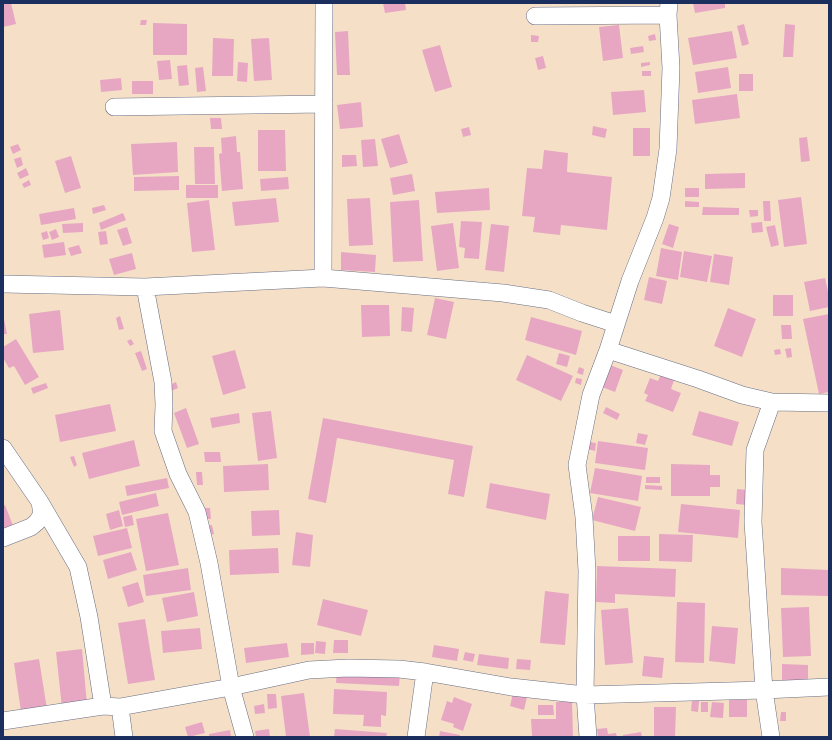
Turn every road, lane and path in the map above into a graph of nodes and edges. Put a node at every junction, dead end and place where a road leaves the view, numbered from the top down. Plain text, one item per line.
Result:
1 (324, 3) edge
2 (668, 9) edge
3 (535, 16) dead end
4 (324, 104) junction
5 (114, 107) dead end
6 (323, 278) junction
7 (3, 284) edge
8 (145, 287) junction
9 (616, 324) junction
10 (608, 350) junction
11 (772, 402) junction
12 (829, 402) edge
13 (3, 448) edge
14 (40, 502) junction
15 (3, 538) edge
16 (426, 672) junction
17 (231, 686) junction
18 (829, 687) edge
19 (764, 690) junction
20 (585, 695) junction
21 (102, 706) junction
22 (120, 707) junction
23 (3, 721) edge
24 (124, 737) edge
25 (245, 737) edge
26 (416, 737) edge
27 (588, 737) edge
28 (771, 737) edge

1 - 4 street
2 - 3 street
2 - 9 street
4 - 5 street
4 - 6 street
6 - 8 street
6 - 9 street
7 - 8 street
8 - 17 street
9 - 10 street
10 - 11 street
10 - 20 street
11 - 12 street
11 - 19 street
13 - 14 street
14 - 15 street
14 - 21 street
16 - 17 street
16 - 20 street
16 - 26 street
17 - 22 street
17 - 25 street
18 - 19 street
19 - 20 street
19 - 28 street
20 - 27 street
21 - 22 street
21 - 23 street
22 - 24 street

